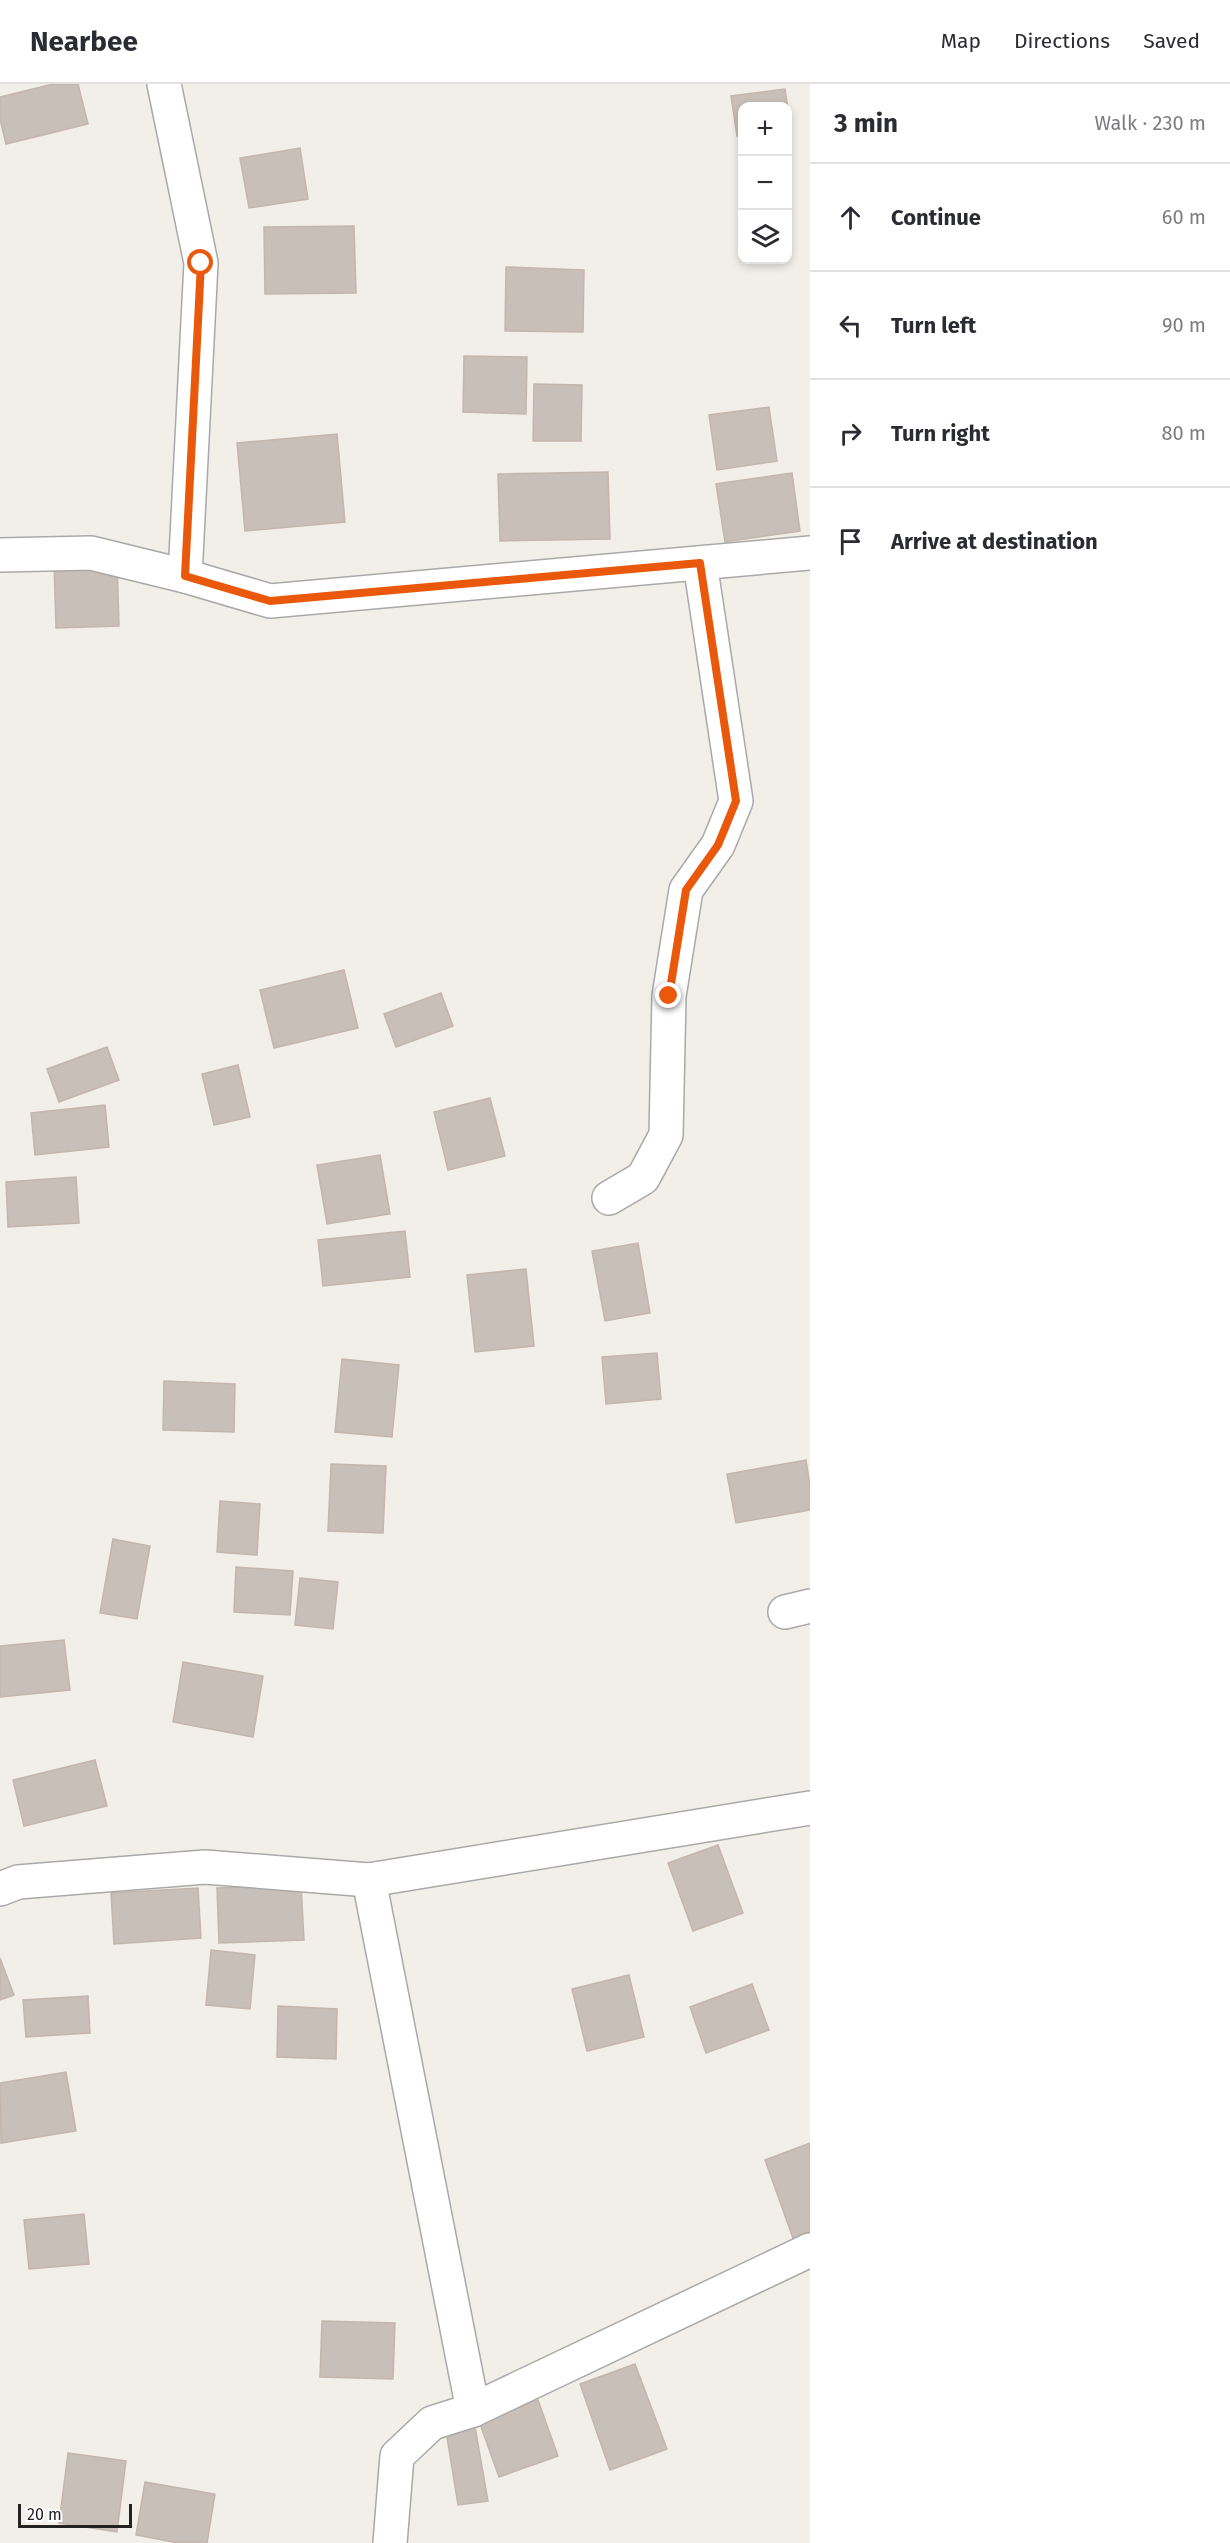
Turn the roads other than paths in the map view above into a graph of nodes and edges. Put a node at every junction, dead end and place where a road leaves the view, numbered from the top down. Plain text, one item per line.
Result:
1 (164, 84) edge
2 (810, 553) edge
3 (0, 555) edge
4 (700, 563) junction
5 (185, 576) junction
6 (609, 1198) dead end
7 (810, 1808) edge
8 (369, 1880) junction
9 (0, 1889) edge
10 (810, 2250) edge
11 (473, 2410) junction
12 (390, 2543) edge

1 - 5 street
2 - 4 street
3 - 5 street
4 - 5 street
4 - 6 street
7 - 8 street
8 - 9 street
8 - 11 street
10 - 11 street
11 - 12 street

